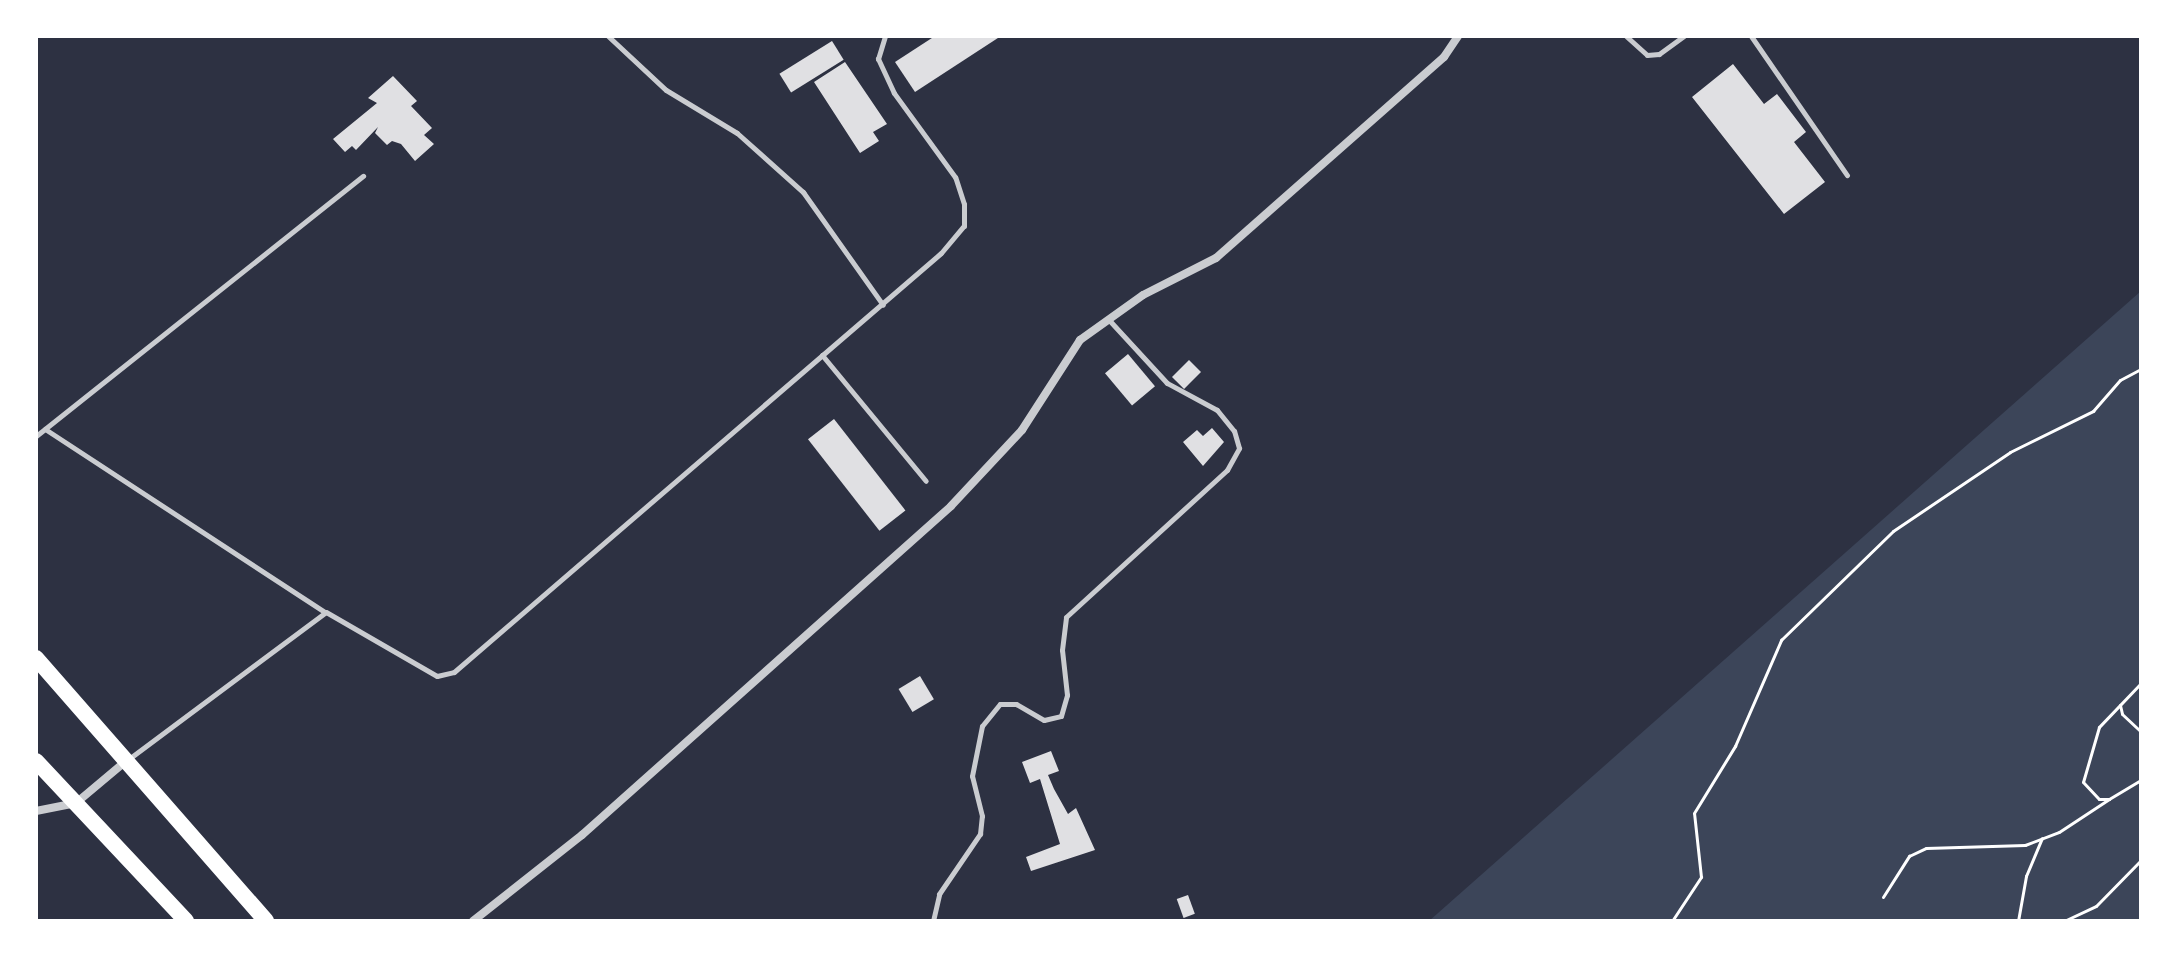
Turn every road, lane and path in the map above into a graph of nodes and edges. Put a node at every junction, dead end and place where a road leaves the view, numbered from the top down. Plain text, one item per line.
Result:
1 (608, 36) edge
2 (885, 36) edge
3 (1458, 36) edge
4 (1626, 36) edge
5 (1684, 36) edge
6 (1751, 36) edge
7 (1847, 175) dead end
8 (363, 176) dead end
9 (883, 305) junction
10 (1109, 320) junction
11 (822, 355) junction
12 (2141, 369) edge
13 (45, 429) junction
14 (36, 436) edge
15 (926, 481) dead end
16 (326, 612) junction
17 (36, 658) edge
18 (2141, 683) edge
19 (2120, 705) junction
20 (2141, 732) edge
21 (36, 761) edge
22 (126, 761) junction
23 (2141, 780) edge
24 (2109, 799) junction
25 (76, 803) junction
26 (36, 811) edge
27 (2042, 838) junction
28 (2141, 860) edge
29 (1883, 897) dead end
30 (186, 921) edge
31 (266, 921) edge
32 (473, 921) edge
33 (933, 921) edge
34 (1672, 921) edge
35 (2018, 921) edge
36 (2064, 921) edge

1 - 9 lane
2 - 9 lane
3 - 10 street
4 - 5 lane
6 - 7 lane
8 - 13 lane
9 - 11 lane
10 - 32 street
10 - 33 lane
11 - 15 lane
11 - 16 lane
12 - 34 path
13 - 14 lane
13 - 16 lane
16 - 22 lane
17 - 22 highway
18 - 19 path
19 - 20 path
19 - 24 path
21 - 25 highway
22 - 25 street
22 - 31 highway
23 - 24 path
24 - 27 path
25 - 26 street
25 - 30 highway
27 - 29 path
27 - 35 path
28 - 36 path

